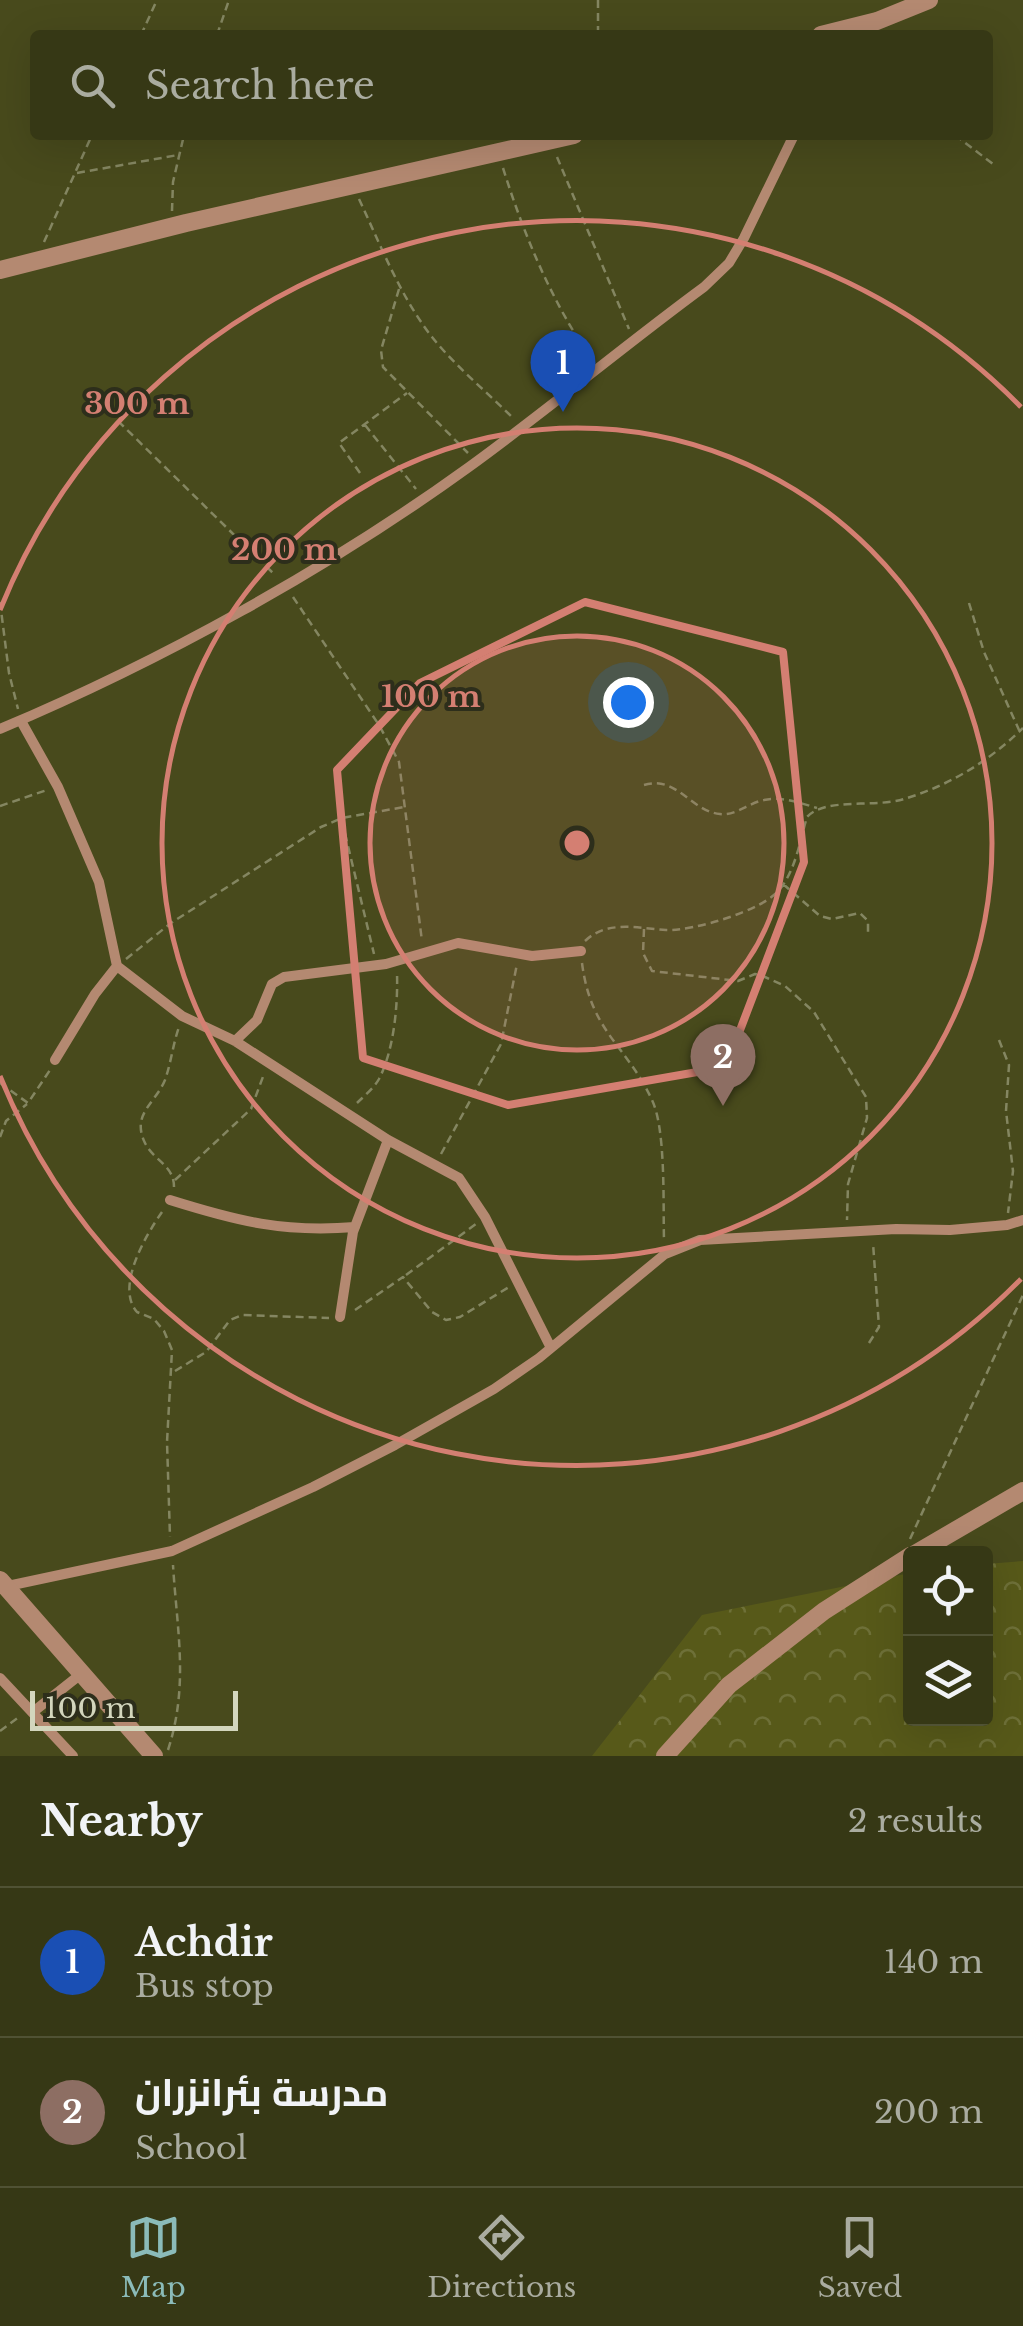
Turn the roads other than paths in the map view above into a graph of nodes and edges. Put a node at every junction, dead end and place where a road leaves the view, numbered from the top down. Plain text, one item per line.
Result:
1 (918, 1) edge
2 (872, 28) edge
3 (551, 140) edge
4 (792, 140) edge
5 (0, 270) edge
6 (21, 721) junction
7 (0, 730) edge
8 (581, 951) road end
9 (117, 966) junction
10 (235, 1041) junction
11 (56, 1060) road end
12 (388, 1140) junction
13 (170, 1200) road end
14 (1023, 1220) edge
15 (355, 1227) junction
16 (340, 1318) dead end
17 (550, 1348) junction
18 (1023, 1491) edge
19 (929, 1546) edge
20 (903, 1561) edge
21 (2, 1584) edge
22 (80, 1674) junction
23 (0, 1678) edge
24 (32, 1710) junction
25 (74, 1756) edge
26 (154, 1756) edge
27 (665, 1756) edge

1 - 2 street
3 - 5 street
4 - 6 street
6 - 7 street
6 - 9 street
8 - 10 street
9 - 10 street
9 - 11 street
10 - 12 street
12 - 15 street
12 - 17 street
13 - 15 street
14 - 17 street
15 - 16 street
17 - 21 street
18 - 19 street
20 - 27 street
21 - 22 street
22 - 24 street
22 - 26 street
23 - 24 street
24 - 25 street

